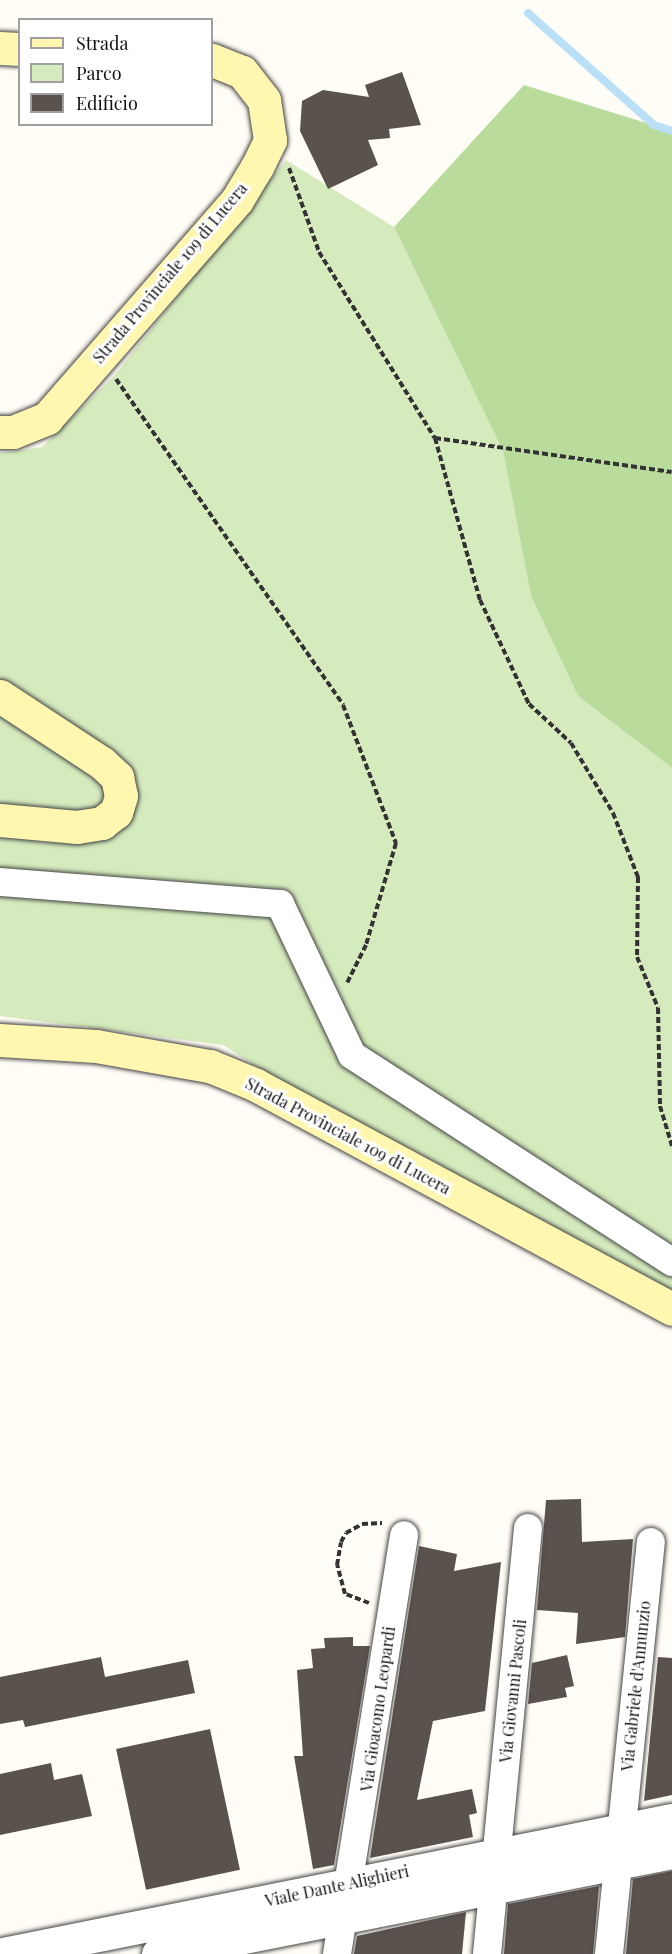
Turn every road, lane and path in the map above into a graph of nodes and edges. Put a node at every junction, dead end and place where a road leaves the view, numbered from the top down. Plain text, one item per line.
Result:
1 (0, 48) edge
2 (18, 49) edge
3 (213, 60) edge
4 (270, 140) junction
5 (114, 376) dead end
6 (0, 432) edge
7 (435, 438) junction
8 (672, 472) edge
9 (0, 696) edge
10 (0, 820) edge
11 (0, 882) edge
12 (332, 1013) junction
13 (0, 1040) edge
14 (672, 1146) edge
15 (672, 1262) edge
16 (672, 1309) edge
17 (528, 1528) dead end
18 (404, 1535) joint
19 (651, 1542) dead end
20 (393, 1608) junction
21 (672, 1820) edge
22 (620, 1847) junction
23 (672, 1852) edge
24 (497, 1853) junction
25 (494, 1887) junction
26 (349, 1899) junction
27 (172, 1953) edge
28 (3, 1954) edge
29 (337, 1954) edge
30 (487, 1954) edge
31 (609, 1954) edge

1 - 2 main road
3 - 4 main road
4 - 6 main road, Strada Provinciale 109 di Lucera
4 - 7 path
5 - 12 path
7 - 8 path
7 - 14 path
9 - 10 main road
11 - 12 street
12 - 15 street
13 - 16 main road, Strada Provinciale 109 di Lucera
17 - 24 street, Via Giovanni Pascoli
18 - 20 street, Via Gioacomo Leopardi
18 - 20 path
19 - 22 street, Via Gabriele d'Annunzio
20 - 26 street, Via Gioacomo Leopardi
21 - 22 street, Viale Dante Alighieri
22 - 23 street, Viale Dante Alighieri
22 - 24 street, Viale Dante Alighieri
22 - 25 street, Viale Dante Alighieri
22 - 31 street, Via Gabriele d'Annunzio
24 - 25 street, Via Giovanni Pascoli
24 - 26 street, Viale Dante Alighieri
25 - 26 street, Viale Dante Alighieri
25 - 30 street, Via Giovanni Pascoli
26 - 27 street, Viale Dante Alighieri
26 - 28 street, Viale Dante Alighieri
26 - 29 street, Via Gioacomo Leopardi

